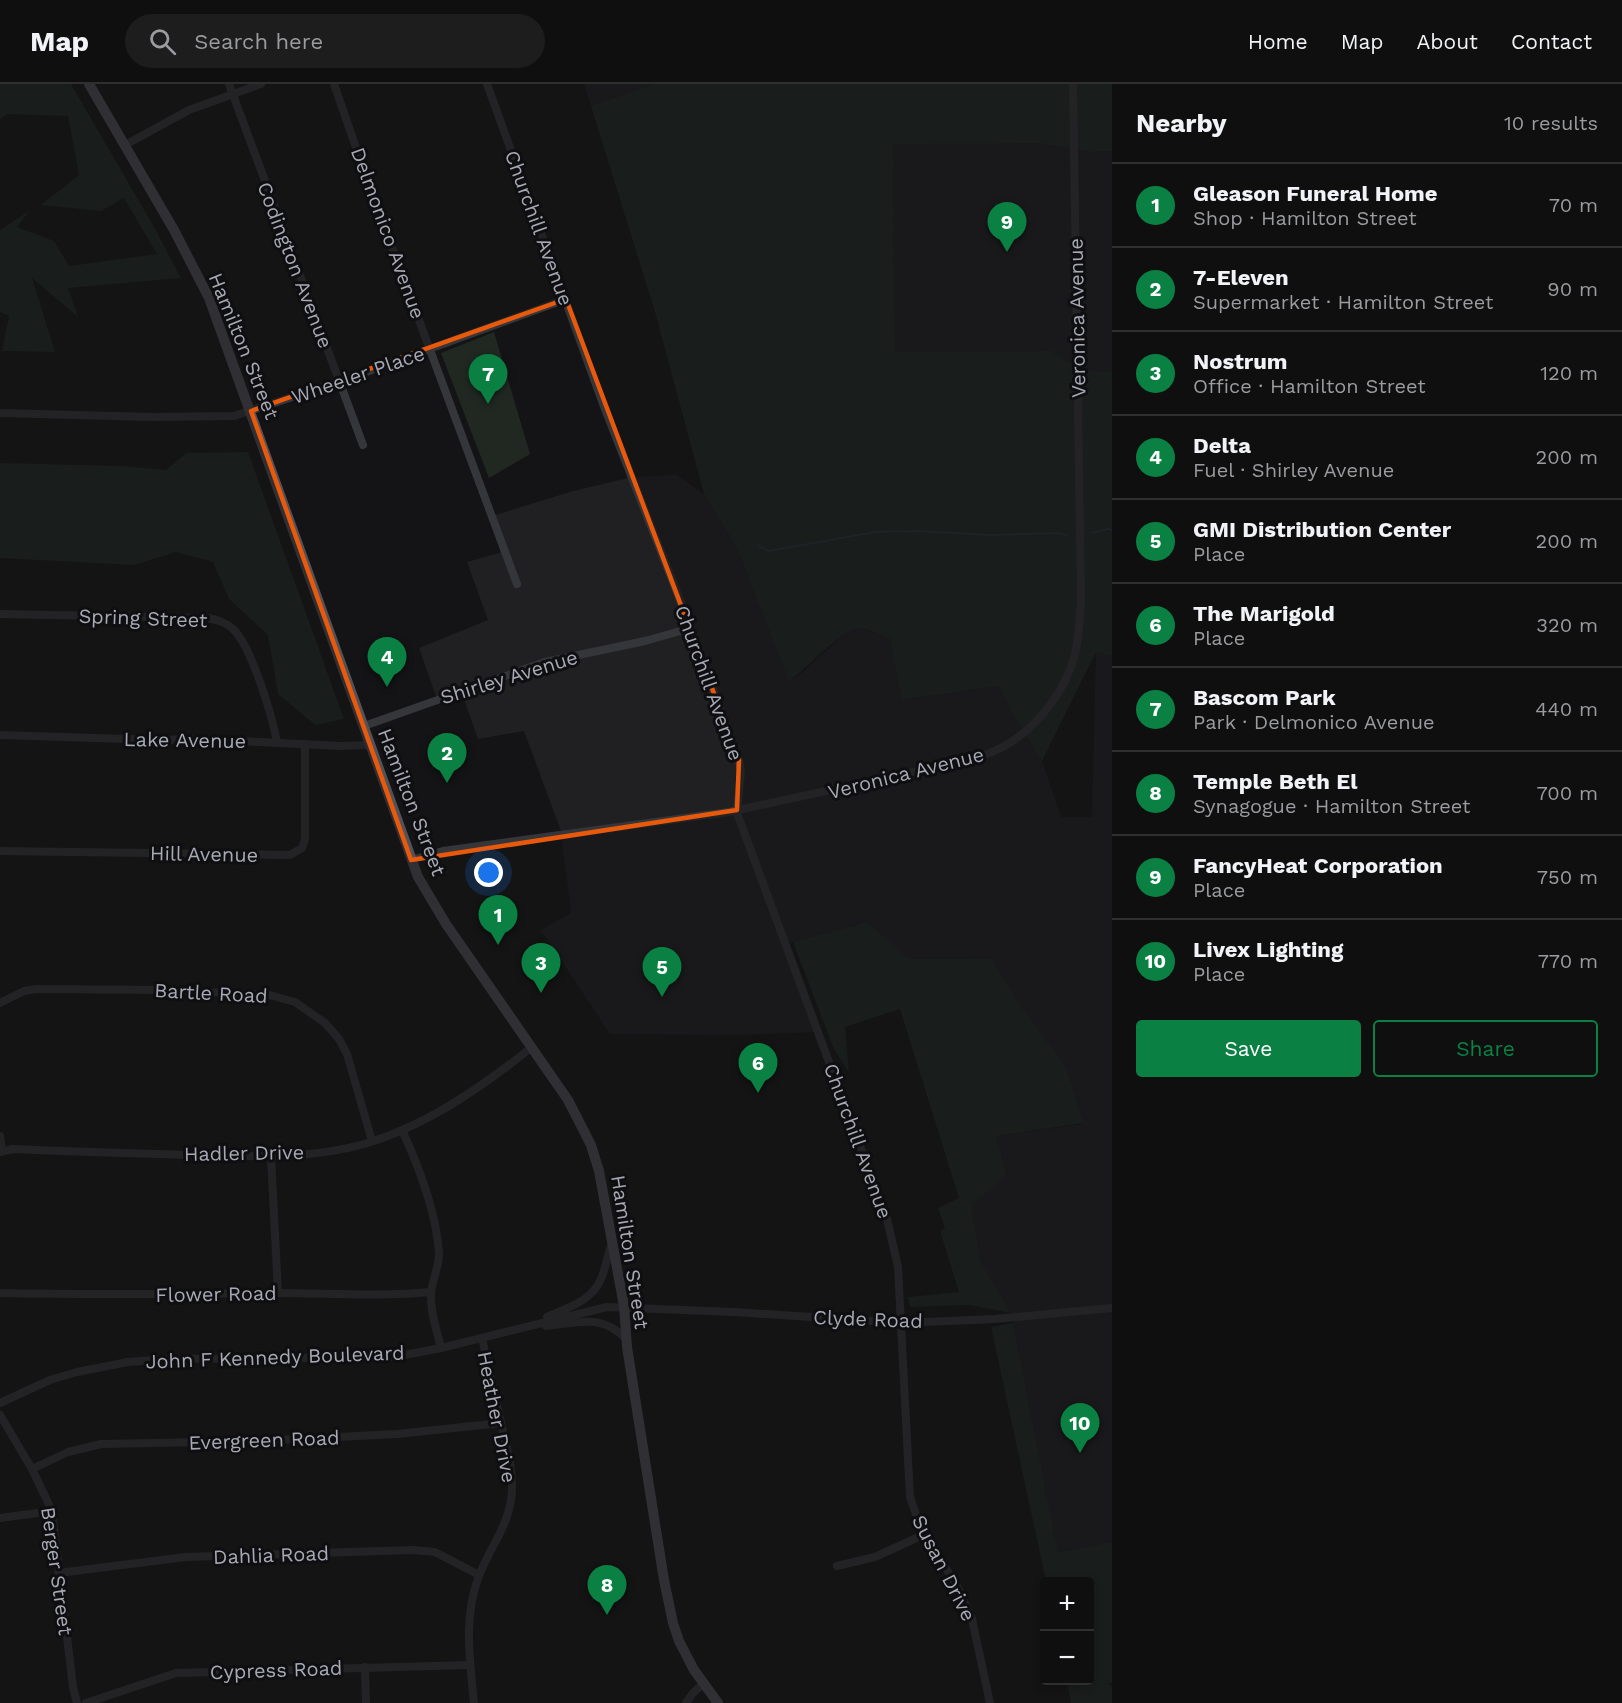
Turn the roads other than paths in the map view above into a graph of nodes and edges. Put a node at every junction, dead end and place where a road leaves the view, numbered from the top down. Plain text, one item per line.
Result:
1 (89, 84) edge
2 (229, 84) edge
3 (261, 84) edge
4 (334, 84) edge
5 (487, 84) edge
6 (1073, 84) edge
7 (232, 94) junction
8 (125, 145) junction
9 (566, 298) junction
10 (431, 349) junction
11 (339, 382) junction
12 (251, 411) junction
13 (0, 413) edge
14 (363, 445) dead end
15 (517, 584) dead end
16 (0, 614) edge
17 (691, 628) junction
18 (364, 726) junction
19 (0, 735) edge
20 (277, 742) junction
21 (305, 744) junction
22 (370, 745) junction
23 (737, 810) junction
24 (0, 851) edge
25 (411, 860) junction
26 (0, 1003) edge
27 (532, 1047) junction
28 (402, 1130) junction
29 (0, 1136) edge
30 (372, 1141) junction
31 (1, 1152) edge
32 (271, 1157) junction
33 (612, 1242) junction
34 (431, 1292) junction
35 (0, 1293) edge
36 (278, 1293) junction
37 (624, 1306) junction
38 (1112, 1308) edge
39 (901, 1323) junction
40 (519, 1329) junction
41 (482, 1338) junction
42 (626, 1340) junction
43 (441, 1348) junction
44 (0, 1403) edge
45 (0, 1415) edge
46 (501, 1423) junction
47 (32, 1469) junction
48 (52, 1511) junction
49 (0, 1518) edge
50 (923, 1535) junction
51 (837, 1566) dead end
52 (58, 1573) junction
53 (479, 1575) junction
54 (470, 1665) junction
55 (365, 1667) junction
56 (704, 1684) junction
57 (77, 1703) edge
58 (86, 1703) edge
59 (366, 1703) edge
60 (474, 1703) edge
61 (686, 1703) edge
62 (718, 1703) edge
63 (990, 1703) edge

1 - 8 main road, Hamilton Street
2 - 7 street, Codington Avenue
3 - 7 street
4 - 10 street, Delmonico Avenue
5 - 9 street, Churchill Avenue
6 - 23 street, Veronica Avenue
7 - 8 street
7 - 11 street, Codington Avenue
8 - 12 main road, Hamilton Street
9 - 10 street, Wheeler Place
9 - 17 street, Churchill Avenue
10 - 11 street, Wheeler Place
10 - 15 street, Delmonico Avenue
11 - 12 street, Wheeler Place
11 - 14 street, Codington Avenue
12 - 13 street, Wheeler Place
12 - 18 main road, Hamilton Street
16 - 20 street, Spring Street
17 - 18 street, Shirley Avenue
17 - 23 street, Churchill Avenue
18 - 22 main road, Hamilton Street
19 - 20 street, Lake Avenue
20 - 21 street, Lake Avenue
21 - 22 street, Lake Avenue
21 - 24 street, Hill Avenue
22 - 25 main road, Hamilton Street
23 - 25 street, Veronica Avenue
23 - 39 street, Churchill Avenue
25 - 27 main road, Hamilton Street
26 - 30 street, Bartle Road
27 - 28 street, Hadler Drive
27 - 33 main road, Hamilton Street
28 - 30 street, Hadler Drive
28 - 34 street
29 - 31 street
30 - 32 street, Hadler Drive
31 - 32 street, Hadler Drive
32 - 36 street
33 - 37 main road, Hamilton Street
33 - 40 street
34 - 36 street, Flower Road
34 - 43 street
35 - 36 street, Flower Road
37 - 39 street, Clyde Road
37 - 40 street, John F Kennedy Boulevard
37 - 42 main road, Hamilton Street
38 - 39 street, Clyde Road
39 - 50 street, Susan Drive
40 - 41 street, John F Kennedy Boulevard
40 - 42 street
41 - 43 street, John F Kennedy Boulevard
41 - 46 street, Heather Drive
42 - 56 main road, Hamilton Street
43 - 44 street, John F Kennedy Boulevard
45 - 47 street, Berger Street
46 - 47 street, Evergreen Road
46 - 53 street, Heather Drive
47 - 48 street, Berger Street
48 - 49 street
48 - 52 street, Berger Street
50 - 51 street
50 - 63 street, Susan Drive
52 - 53 street, Dahlia Road
52 - 57 street, Berger Street
53 - 54 street, Heather Drive
54 - 55 street, Cypress Road
54 - 60 street, Heather Drive
55 - 58 street, Cypress Road
55 - 59 street
56 - 61 street
56 - 62 main road, Hamilton Street

